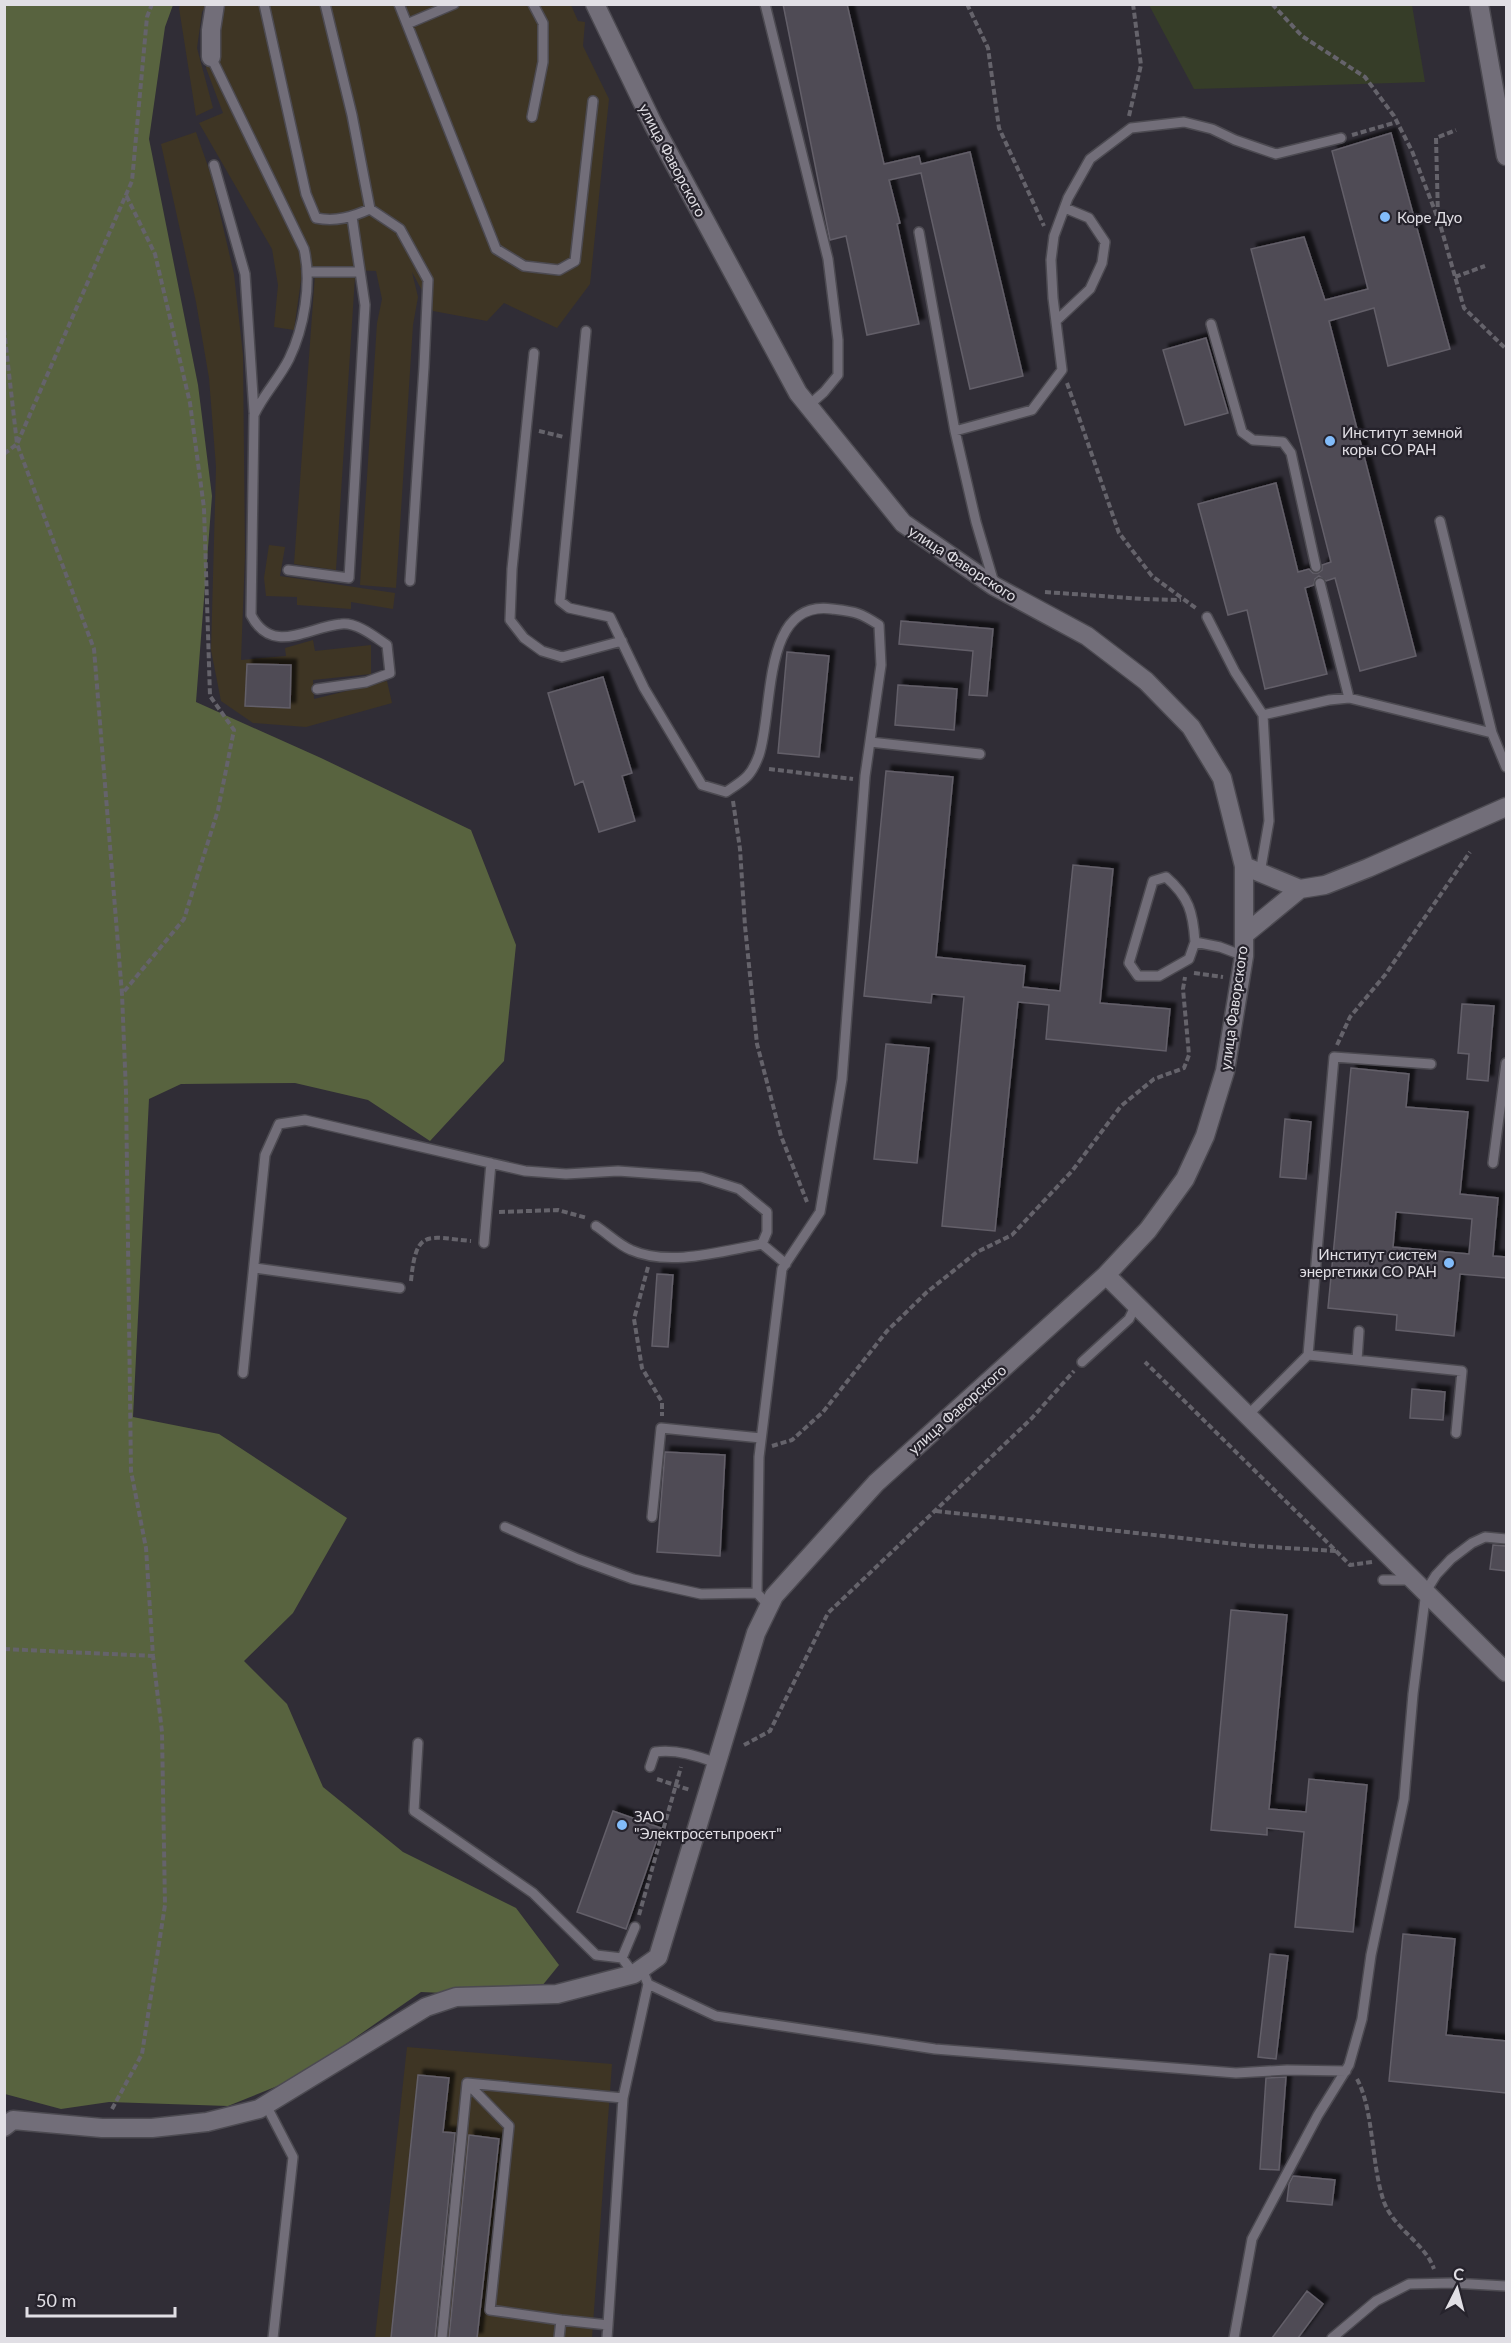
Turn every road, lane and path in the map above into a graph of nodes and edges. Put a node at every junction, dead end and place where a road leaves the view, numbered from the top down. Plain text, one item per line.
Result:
1 (152, 4) edge
2 (215, 4) edge
3 (264, 4) edge
4 (325, 4) edge
5 (399, 4) edge
6 (454, 4) edge
7 (533, 4) edge
8 (595, 4) edge
9 (765, 4) edge
10 (967, 4) edge
11 (1133, 4) edge
12 (1272, 4) edge
13 (1479, 4) edge
14 (407, 24) junction
15 (211, 57) joint
16 (593, 101) dead end
17 (532, 117) dead end
18 (1397, 122) junction
19 (1456, 130) dead end
20 (1124, 133) junction
21 (1341, 138) joint
22 (1506, 156) edge
23 (214, 165) dead end
24 (126, 195) junction
25 (1065, 208) junction
26 (370, 209) junction
27 (352, 217) junction
28 (1438, 220) junction
29 (919, 232) dead end
30 (1053, 246) junction
31 (1485, 266) dead end
32 (307, 272) junction
33 (359, 272) junction
34 (1455, 277) junction
35 (1056, 321) junction
36 (1211, 324) dead end
37 (5, 330) edge
38 (586, 331) dead end
39 (1506, 349) edge
40 (534, 353) dead end
41 (1062, 370) junction
42 (808, 406) junction
43 (254, 415) junction
44 (527, 428) junction
45 (955, 431) junction
46 (576, 440) junction
47 (17, 444) junction
48 (4, 454) edge
49 (1440, 521) dead end
50 (1316, 567) dead end
51 (288, 570) dead end
52 (410, 581) dead end
53 (1320, 583) dead end
54 (994, 586) junction
55 (1040, 592) dead end
56 (1183, 600) junction
57 (1207, 617) joint
58 (622, 641) junction
59 (317, 689) dead end
60 (1349, 698) junction
61 (1263, 715) junction
62 (1492, 733) junction
63 (870, 742) junction
64 (980, 754) dead end
65 (753, 767) junction
66 (1506, 767) edge
67 (865, 780) junction
68 (730, 789) junction
69 (1506, 807) edge
70 (1470, 852) dead end
71 (1252, 870) junction
72 (1300, 889) junction
73 (1244, 935) junction
74 (1195, 942) junction
75 (1244, 956) junction
76 (1226, 978) dead end
77 (122, 994) junction
78 (1337, 1045) dead end
79 (1506, 1063) edge
80 (1431, 1064) dead end
81 (491, 1163) junction
82 (1493, 1163) dead end
83 (487, 1212) junction
84 (814, 1221) junction
85 (596, 1226) joint
86 (484, 1243) joint
87 (762, 1244) junction
88 (652, 1258) junction
89 (786, 1264) junction
90 (255, 1268) junction
91 (1106, 1275) junction
92 (400, 1288) joint
93 (1136, 1305) junction
94 (1359, 1331) dead end
95 (1308, 1355) junction
96 (1357, 1360) junction
97 (1082, 1362) joint
98 (1145, 1362) dead end
99 (243, 1373) dead end
100 (1248, 1415) junction
101 (661, 1428) junction
102 (1456, 1433) dead end
103 (761, 1438) junction
104 (775, 1447) dead end
105 (936, 1511) junction
106 (652, 1516) dead end
107 (505, 1527) dead end
108 (1506, 1539) edge
109 (1336, 1551) junction
110 (1376, 1562) dead end
111 (1383, 1580) dead end
112 (1421, 1586) junction
113 (762, 1599) junction
114 (4, 1649) edge
115 (153, 1656) junction
116 (1506, 1672) edge
117 (418, 1743) dead end
118 (744, 1745) dead end
119 (717, 1763) junction
120 (650, 1767) joint
121 (678, 1777) dead end
122 (677, 1786) junction
123 (635, 1928) joint
124 (622, 1958) junction
125 (641, 1975) junction
126 (1347, 2068) junction
127 (467, 2083) junction
128 (623, 2098) junction
129 (266, 2105) junction
130 (8, 2123) edge
131 (102, 2128) junction
132 (1438, 2283) junction
133 (1506, 2286) edge
134 (561, 2320) junction
135 (608, 2325) junction
136 (273, 2338) edge
137 (441, 2338) edge
138 (559, 2338) edge
139 (607, 2338) edge
140 (1234, 2338) edge
141 (1332, 2338) edge

1 - 24 path
2 - 15 street
3 - 27 lane
4 - 26 lane
5 - 14 lane
6 - 14 lane
7 - 17 lane
8 - 42 street, улица Фаворского
9 - 42 lane
10 - 30 path
11 - 20 path
12 - 18 path
13 - 22 street
14 - 16 lane
15 - 32 lane
18 - 21 path
18 - 28 path
19 - 28 path
20 - 21 lane
20 - 25 lane
23 - 43 lane
24 - 47 path
24 - 77 path
25 - 30 lane
25 - 35 lane
26 - 27 lane
26 - 52 lane
27 - 33 lane
28 - 34 path
29 - 45 lane
30 - 35 lane
31 - 34 path
32 - 33 lane
32 - 43 lane
33 - 51 lane
34 - 39 path
35 - 41 lane
36 - 50 lane
37 - 47 path
38 - 46 lane
40 - 44 lane
41 - 45 lane
41 - 56 path
42 - 54 street, улица Фаворского
43 - 59 lane
44 - 46 path
44 - 58 lane
45 - 54 lane
46 - 58 lane
47 - 48 path
47 - 77 path
49 - 62 lane
53 - 60 lane
54 - 71 street, улица Фаворского
55 - 56 path
56 - 57 path
57 - 61 lane
58 - 68 lane
60 - 61 lane
60 - 62 lane
61 - 71 lane
62 - 66 lane
63 - 64 lane
63 - 65 lane
63 - 67 lane
65 - 67 path
65 - 68 lane
67 - 84 lane
68 - 84 path
69 - 72 street
70 - 78 path
71 - 72 street
71 - 73 street, улица Фаворского
72 - 73 street
73 - 75 street, улица Фаворского
74 - 74 lane
74 - 75 lane
75 - 91 street, улица Фаворского
76 - 104 path
77 - 115 path
79 - 82 lane
80 - 95 lane
81 - 83 lane
81 - 87 lane
81 - 90 lane
83 - 85 path
83 - 86 lane
84 - 89 lane
85 - 88 lane
86 - 92 path
87 - 88 lane
87 - 89 lane
88 - 101 path
89 - 103 lane
90 - 92 lane
90 - 99 lane
91 - 93 street
91 - 113 street, улица Фаворского
93 - 97 lane
93 - 100 street
94 - 96 lane
95 - 96 lane
95 - 100 lane
96 - 102 lane
97 - 105 path
98 - 109 path
100 - 112 street
101 - 103 lane
101 - 106 lane
103 - 113 lane
105 - 109 path
105 - 118 path
107 - 113 lane
108 - 112 lane
109 - 110 path
111 - 112 lane
112 - 116 street
112 - 126 lane
113 - 119 street, улица Фаворского
114 - 115 path
115 - 131 path
117 - 124 lane
119 - 120 lane
119 - 125 street, улица Фаворского
120 - 122 path
121 - 122 path
122 - 123 path
123 - 124 lane
124 - 125 lane
125 - 126 lane
125 - 128 lane
125 - 129 street
126 - 132 path
126 - 140 lane
127 - 128 lane
127 - 134 lane
127 - 137 lane
128 - 135 lane
129 - 131 street
129 - 136 lane
130 - 131 street
132 - 133 lane
132 - 141 lane
134 - 135 lane
134 - 138 lane
135 - 139 lane

